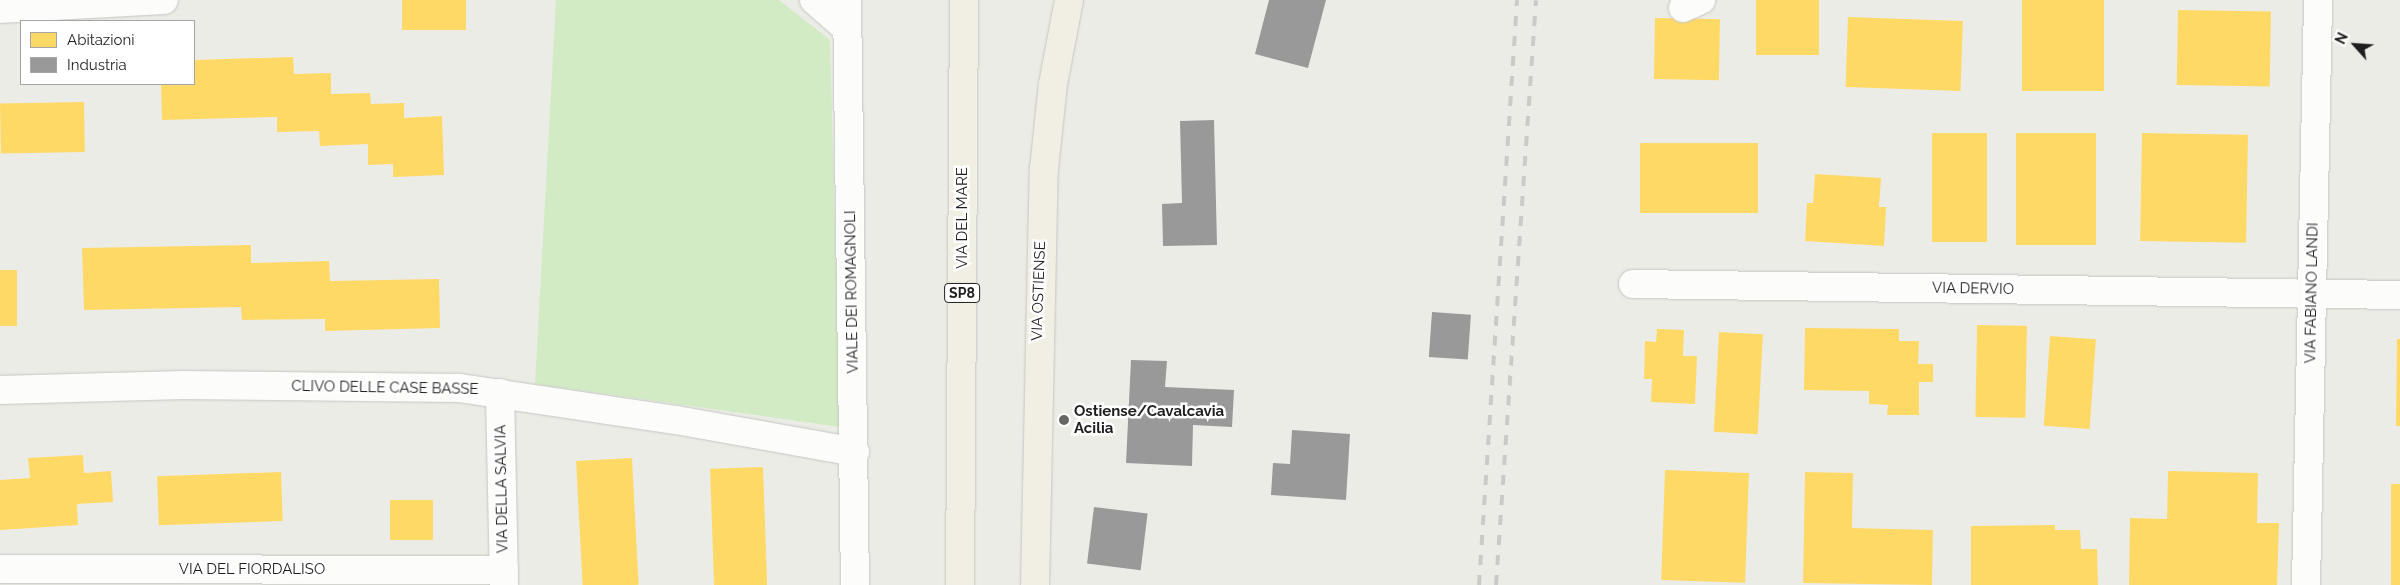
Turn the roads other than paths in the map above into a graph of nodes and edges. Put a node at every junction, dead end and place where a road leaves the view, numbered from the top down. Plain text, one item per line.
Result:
1 (164, 0) edge
2 (814, 0) edge
3 (846, 0) edge
4 (964, 0) edge
5 (1069, 0) edge
6 (2318, 0) edge
7 (0, 8) edge
8 (846, 28) junction
9 (1633, 284) dead end
10 (2312, 294) junction
11 (2400, 295) edge
12 (0, 390) edge
13 (500, 393) junction
14 (855, 452) junction
15 (0, 570) edge
16 (504, 577) edge
17 (855, 585) edge
18 (960, 585) edge
19 (1035, 585) edge
20 (2306, 585) edge

1 - 7 street
2 - 8 street
3 - 8 street, VIALE DEI ROMAGNOLI
4 - 18 main road, VIA DEL MARE / SP8
5 - 19 main road, VIA OSTIENSE
6 - 10 street, VIA FABIANO LANDI
8 - 14 street, VIALE DEI ROMAGNOLI
9 - 10 street, VIA DERVIO
10 - 11 street, VIA DERVIO
10 - 20 street, VIA FABIANO LANDI
12 - 13 street, CLIVO DELLE CASE BASSE
13 - 14 street, CLIVO DELLE CASE BASSE
13 - 16 street, VIA DELLA SALVIA
14 - 17 street, VIALE DEI ROMAGNOLI
15 - 16 street, VIA DEL FIORDALISO

